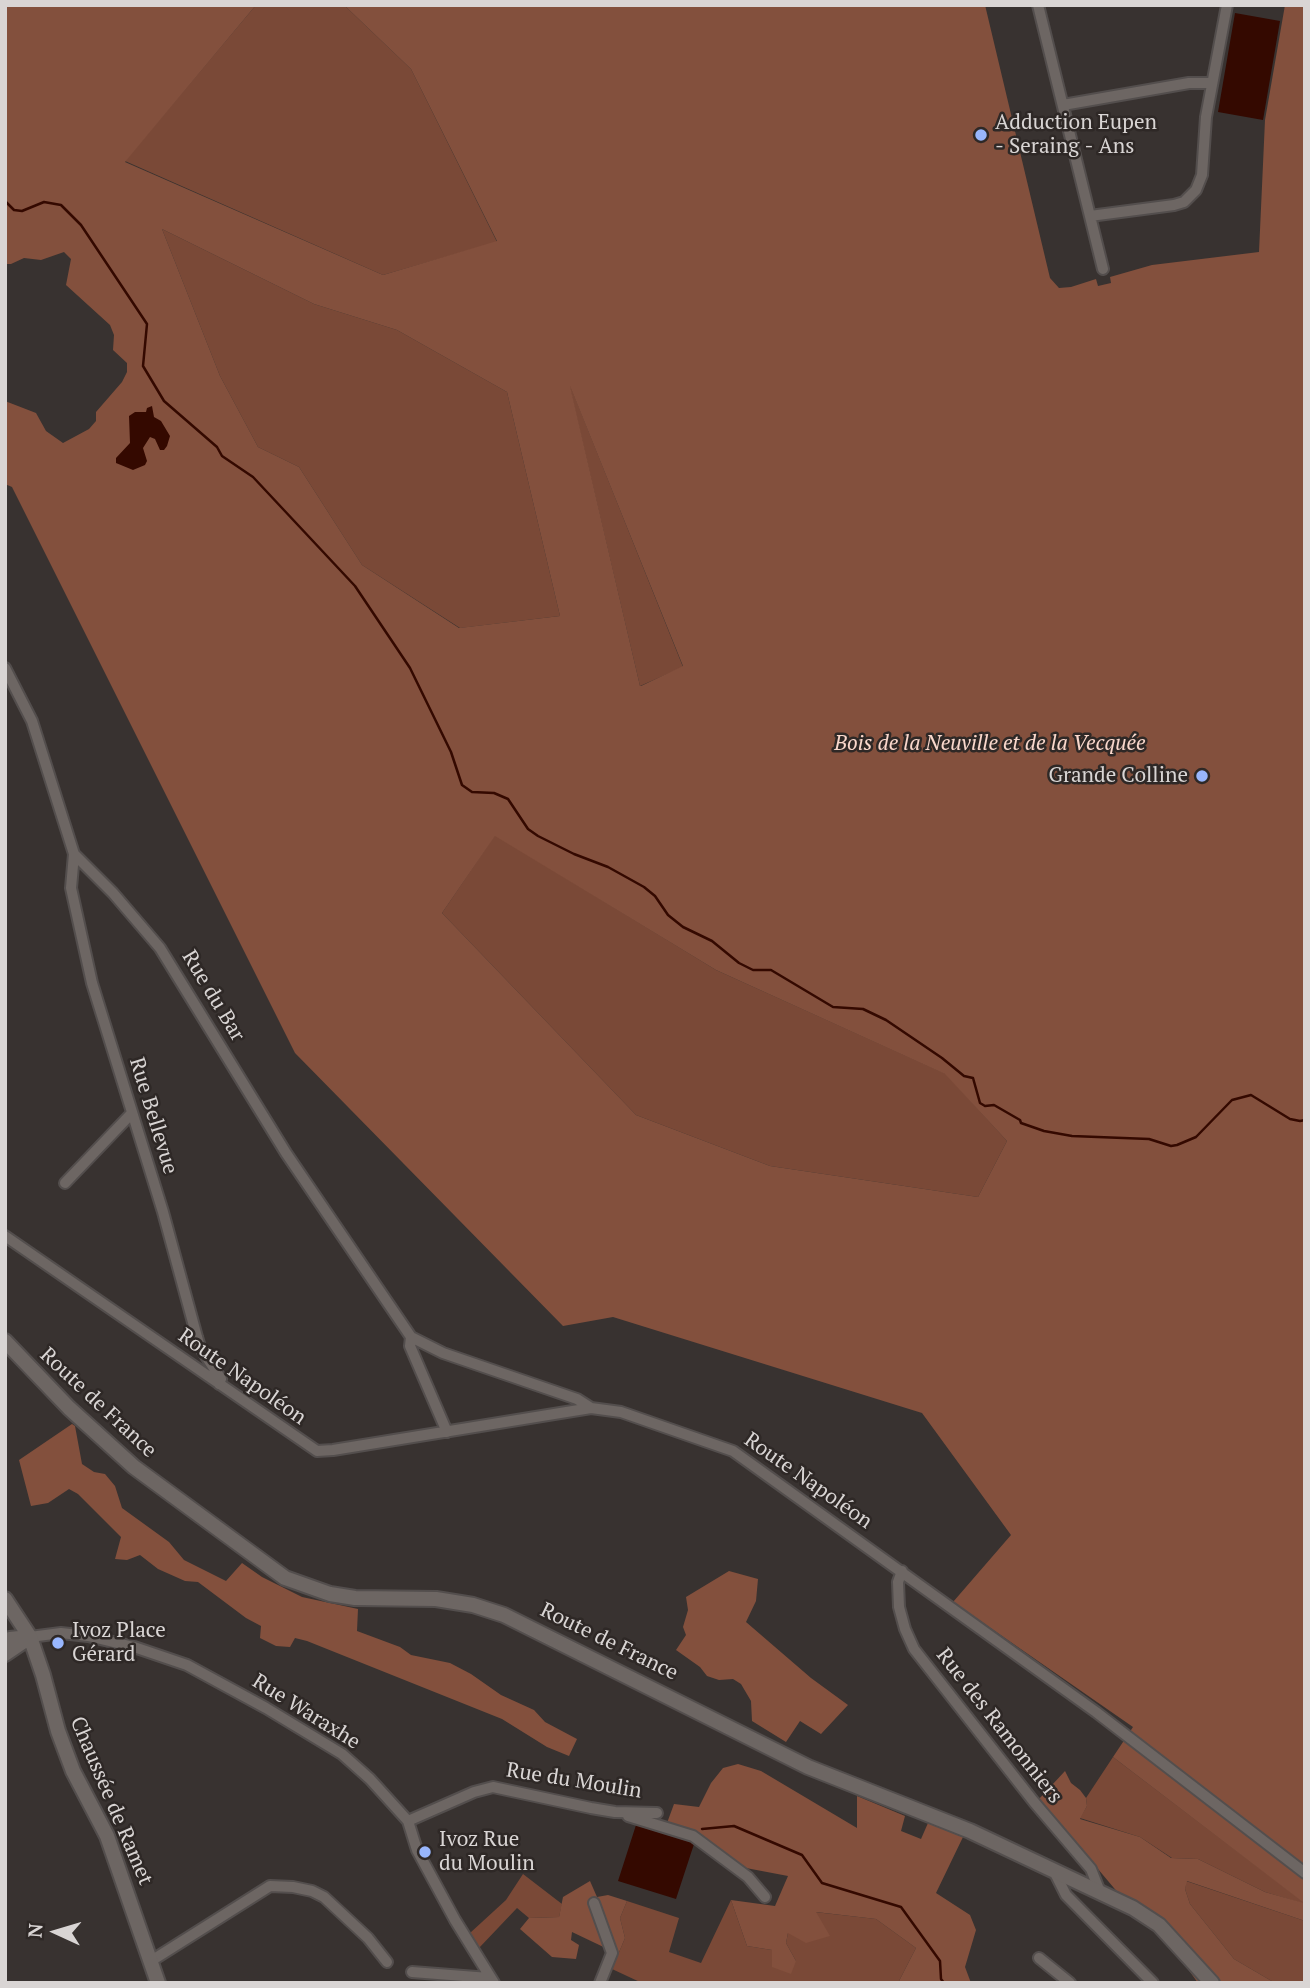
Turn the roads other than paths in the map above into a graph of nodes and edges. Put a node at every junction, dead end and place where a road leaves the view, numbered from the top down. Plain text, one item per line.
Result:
1 (1038, 5) edge
2 (1227, 5) edge
3 (1212, 83) junction
4 (1063, 105) junction
5 (1090, 216) junction
6 (1103, 269) dead end
7 (5, 668) edge
8 (74, 854) junction
9 (132, 1113) junction
10 (65, 1184) dead end
11 (5, 1236) edge
12 (411, 1337) junction
13 (5, 1341) edge
14 (219, 1384) junction
15 (591, 1408) junction
16 (447, 1432) junction
17 (902, 1571) junction
18 (7, 1602) edge
19 (30, 1637) junction
20 (5, 1643) edge
21 (5, 1654) edge
22 (615, 1812) junction
23 (657, 1813) dead end
24 (408, 1821) junction
25 (1053, 1869) junction
26 (1305, 1872) edge
27 (1100, 1892) junction
28 (765, 1897) dead end
29 (594, 1903) dead end
30 (1039, 1958) dead end
31 (151, 1961) junction
32 (387, 1962) dead end
33 (412, 1972) dead end
34 (491, 1980) edge
35 (159, 1983) edge
36 (600, 1983) edge
37 (1070, 1983) edge
38 (1153, 1983) edge
39 (1212, 1983) edge

1 - 4 street
2 - 3 street
3 - 4 street
3 - 5 street
4 - 5 street
5 - 6 street
7 - 8 street, Rue du Bar
8 - 9 street, Rue Bellevue
8 - 12 street, Rue du Bar
9 - 10 street
9 - 14 street, Rue Bellevue
11 - 14 street, Route Napoléon
12 - 15 street, Rue du Bar
12 - 16 street, Rue du Bar
13 - 25 main road, Route de France
14 - 16 street, Route Napoléon
15 - 16 street, Route Napoléon
15 - 17 street, Route Napoléon
17 - 26 street, Route Napoléon
17 - 27 street, Rue des Ramonniers
18 - 19 main road, Chaussée de Ramet
19 - 20 main road
19 - 21 main road
19 - 24 street, Rue Waraxhe
19 - 31 main road, Chaussée de Ramet
22 - 23 street, Rue du Moulin
22 - 24 street, Rue du Moulin
22 - 28 street
24 - 34 street, Rue Waraxhe
25 - 27 main road, Route de France
25 - 38 street
27 - 39 main road, Route de France
29 - 36 street
30 - 37 street
31 - 32 street
31 - 35 main road, Chaussée de Ramet
33 - 34 street

